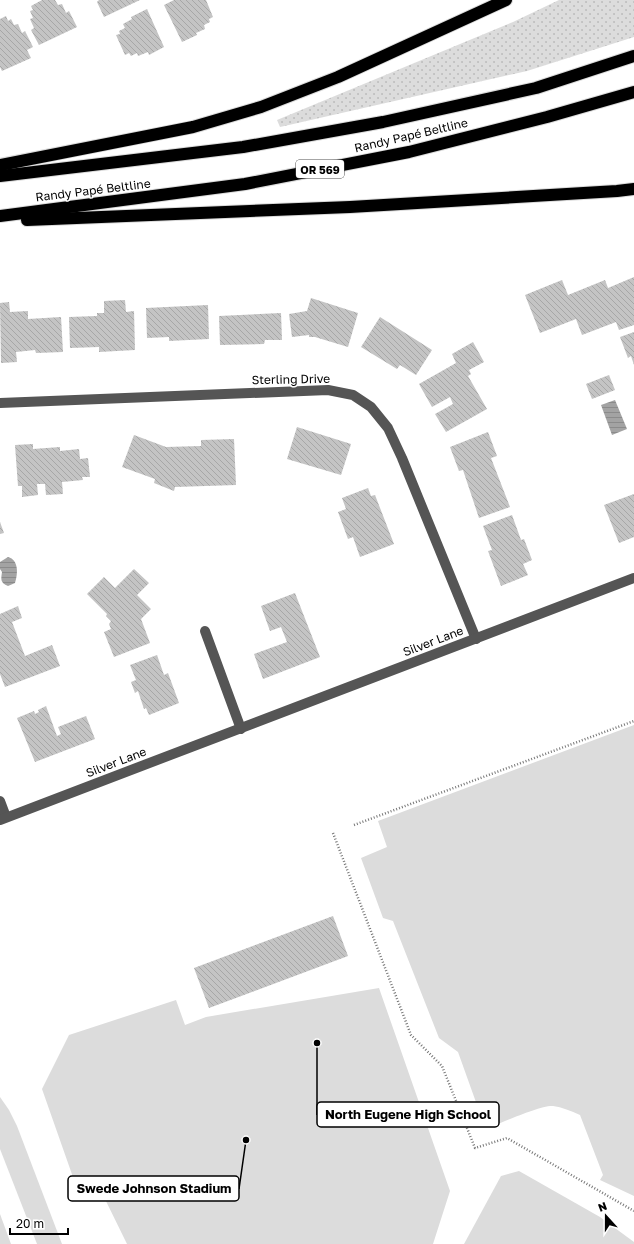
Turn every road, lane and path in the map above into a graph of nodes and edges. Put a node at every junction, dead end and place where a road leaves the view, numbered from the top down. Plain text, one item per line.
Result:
1 (506, 0) edge
2 (634, 56) edge
3 (634, 92) edge
4 (0, 166) edge
5 (0, 176) edge
6 (634, 189) edge
7 (0, 216) edge
8 (0, 221) edge
9 (0, 403) edge
10 (634, 578) edge
11 (204, 631) dead end
12 (476, 639) junction
13 (634, 721) edge
14 (241, 729) junction
15 (0, 801) edge
16 (3, 819) edge
17 (354, 825) dead end
18 (333, 833) dead end
19 (634, 1211) edge

1 - 4 highway
2 - 5 highway, Randy Papé Beltline
3 - 7 highway, Randy Papé Beltline / OR 569
6 - 8 highway
9 - 12 street, Sterling Drive
10 - 12 street, Silver Lane
11 - 14 street
12 - 14 street, Silver Lane
13 - 17 path
14 - 16 street, Silver Lane
15 - 16 street
18 - 19 path

